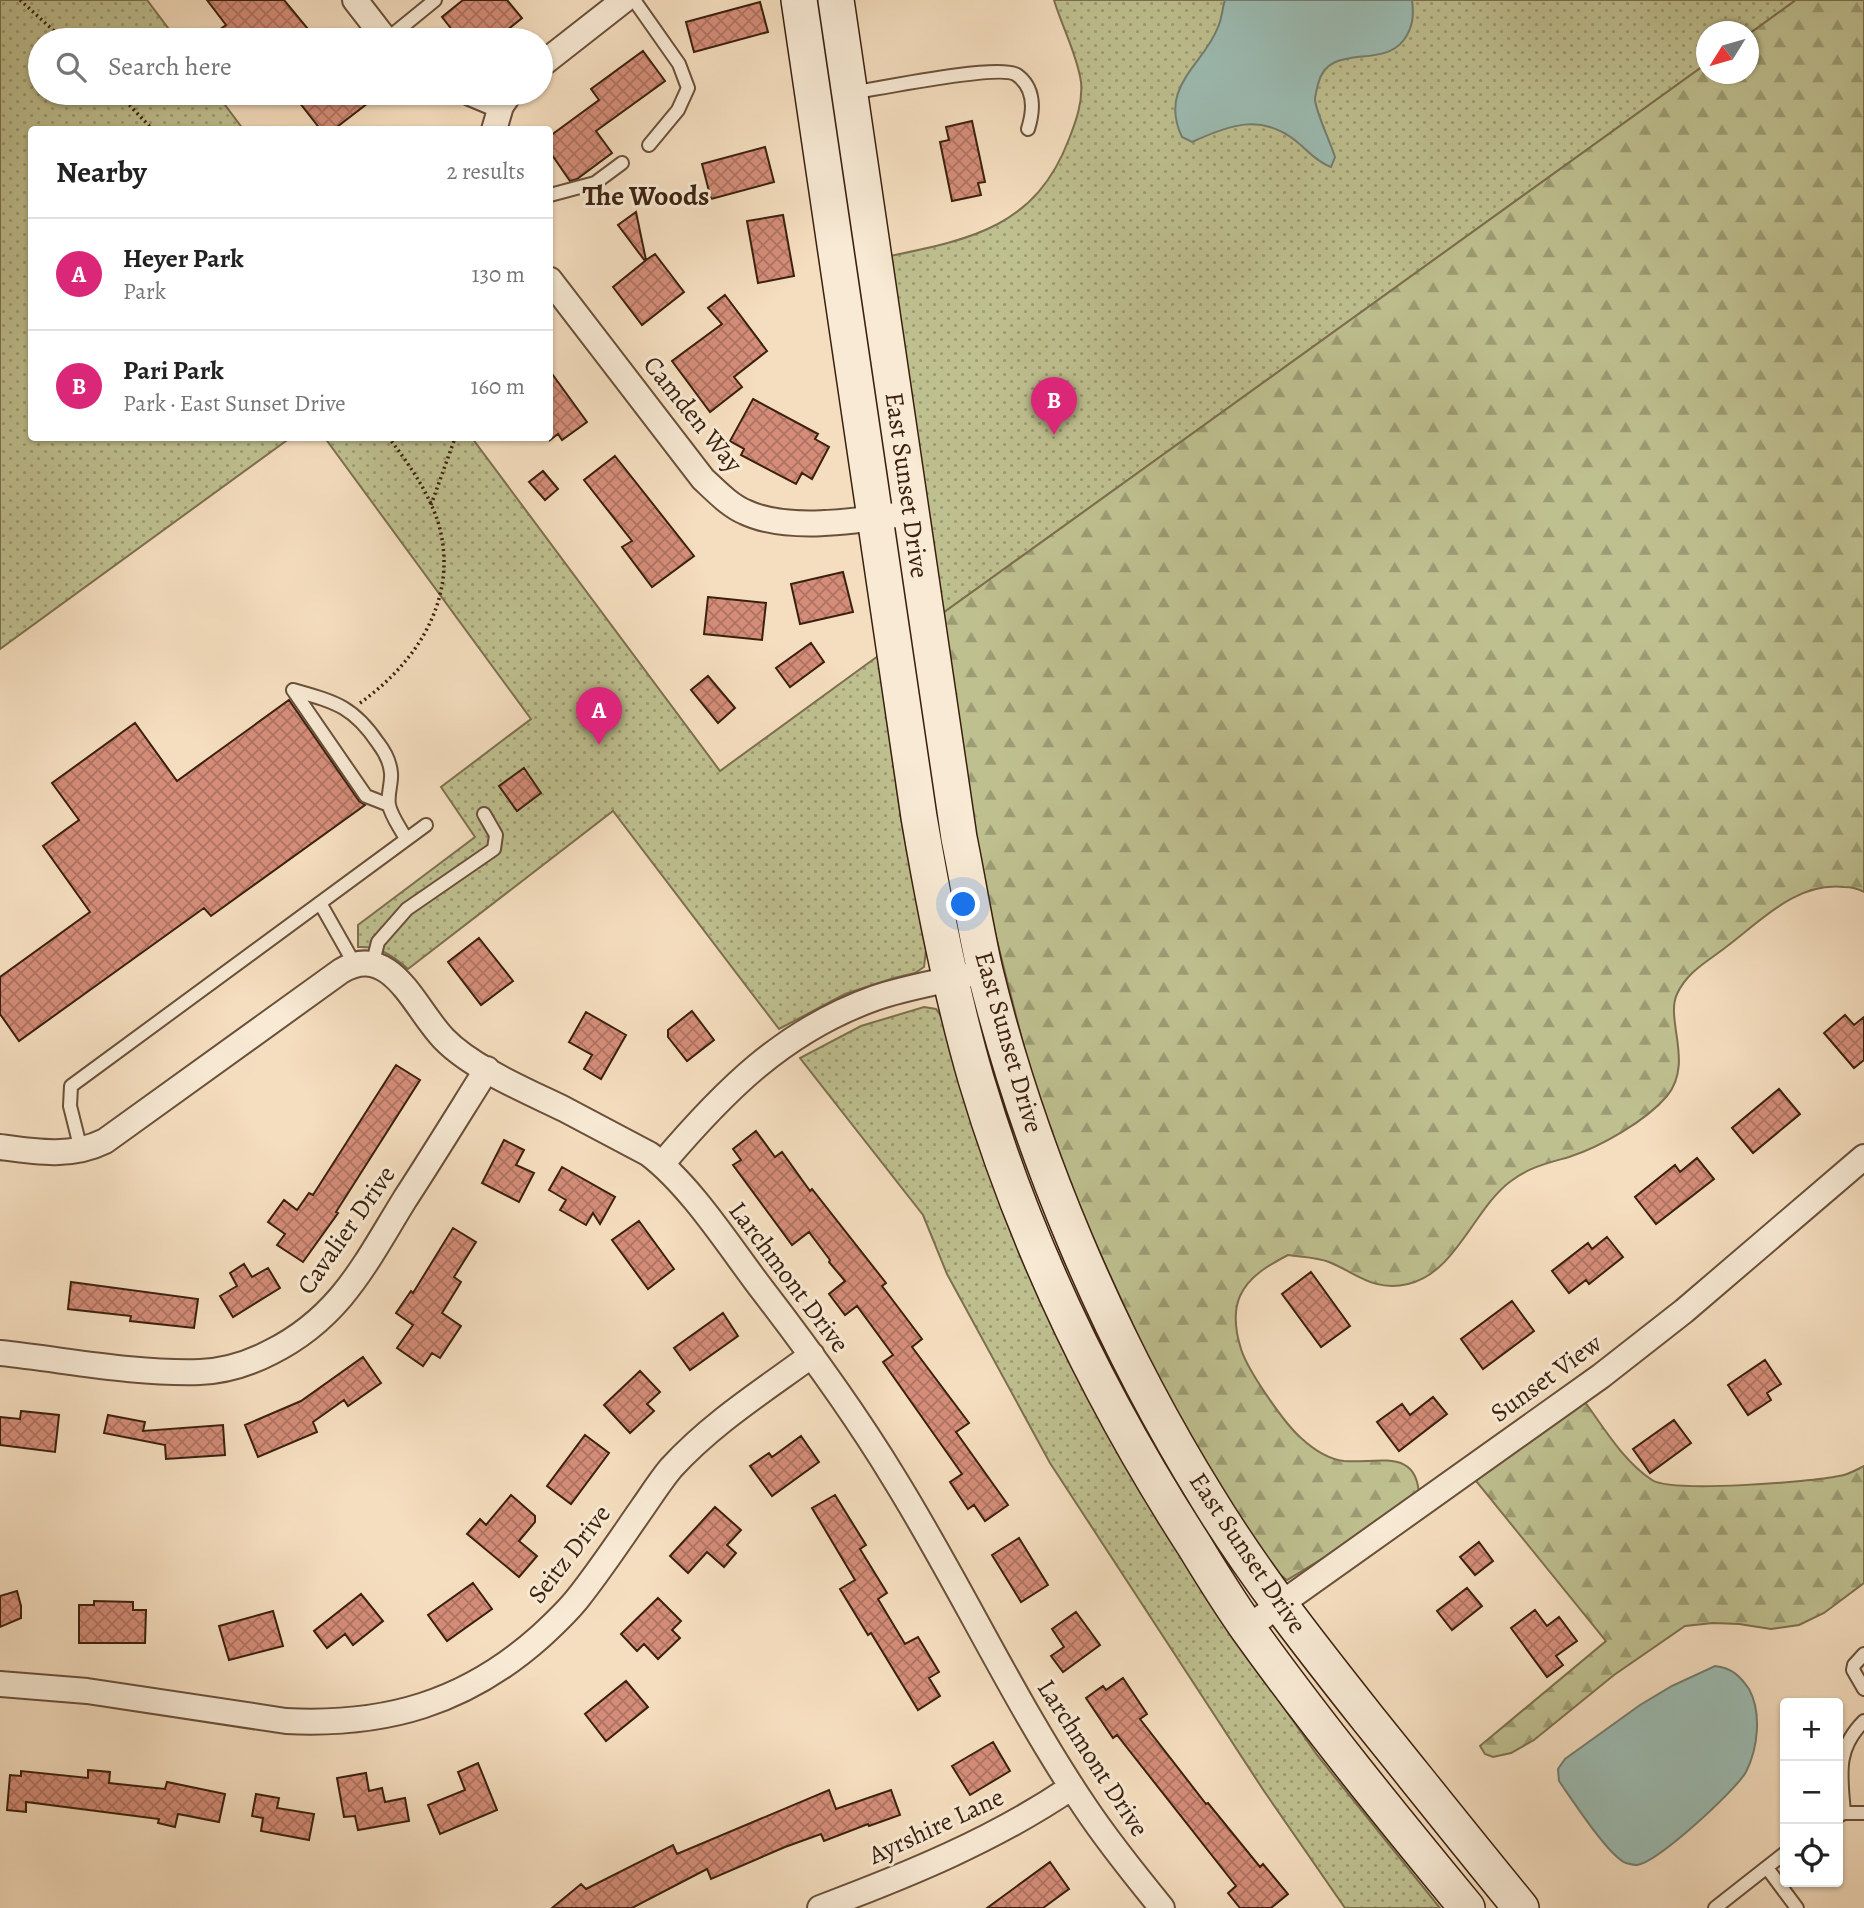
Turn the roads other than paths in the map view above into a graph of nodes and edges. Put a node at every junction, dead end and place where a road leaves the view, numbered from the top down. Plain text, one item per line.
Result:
1 (355, 0) edge
2 (435, 0) edge
3 (624, 0) edge
4 (634, 0) edge
5 (799, 0) edge
6 (836, 0) edge
7 (377, 28) edge
8 (401, 28) edge
9 (553, 56) edge
10 (851, 93) junction
11 (504, 105) edge
12 (496, 126) edge
13 (1028, 129) dead end
14 (649, 145) dead end
15 (622, 163) dead end
16 (553, 194) edge
17 (553, 284) edge
18 (911, 513) junction
19 (875, 518) junction
20 (389, 806) junction
21 (484, 814) dead end
22 (426, 825) dead end
23 (406, 839) junction
24 (320, 903) junction
25 (364, 963) junction
26 (985, 971) junction
27 (950, 979) junction
28 (487, 1069) junction
29 (0, 1147) edge
30 (82, 1150) junction
31 (1864, 1157) edge
32 (662, 1164) junction
33 (0, 1353) edge
34 (812, 1355) junction
35 (1280, 1604) junction
36 (1247, 1628) junction
37 (1864, 1654) edge
38 (0, 1685) edge
39 (1864, 1689) edge
40 (1864, 1721) edge
41 (1843, 1761) edge
42 (1072, 1787) junction
43 (1864, 1813) edge
44 (1843, 1814) edge
45 (1780, 1857) edge
46 (1768, 1868) junction
47 (820, 1908) edge
48 (1162, 1908) edge
49 (1467, 1908) edge
50 (1521, 1908) edge
51 (1715, 1908) edge
52 (1797, 1908) edge

1 - 7 street
2 - 8 lane
3 - 9 street
4 - 14 lane
5 - 19 main road, East Sunset Drive
6 - 10 main road, East Sunset Drive
10 - 13 lane
10 - 18 main road, East Sunset Drive
11 - 12 street
15 - 16 lane
17 - 19 street, Camden Way
18 - 19 street, Camden Way
18 - 26 main road, East Sunset Drive
19 - 27 main road, East Sunset Drive
20 - 20 lane
20 - 23 lane
21 - 25 lane
22 - 23 lane
23 - 24 lane
24 - 25 lane
24 - 30 lane
25 - 28 street, Larchmont Drive
25 - 30 street
26 - 27 street
26 - 35 main road, East Sunset Drive
27 - 32 street
27 - 36 main road, East Sunset Drive
28 - 32 street, Larchmont Drive
28 - 33 street, Cavalier Drive
29 - 30 street
31 - 35 street, Sunset View
32 - 34 street, Larchmont Drive
34 - 38 street, Seitz Drive
34 - 42 street, Larchmont Drive
35 - 36 street, Sunset View
35 - 50 main road, East Sunset Drive
36 - 49 main road, East Sunset Drive
37 - 39 lane
40 - 41 lane
42 - 47 street, Ayrshire Lane
42 - 48 street, Larchmont Drive
43 - 44 lane
45 - 46 lane
46 - 51 lane
46 - 52 lane

